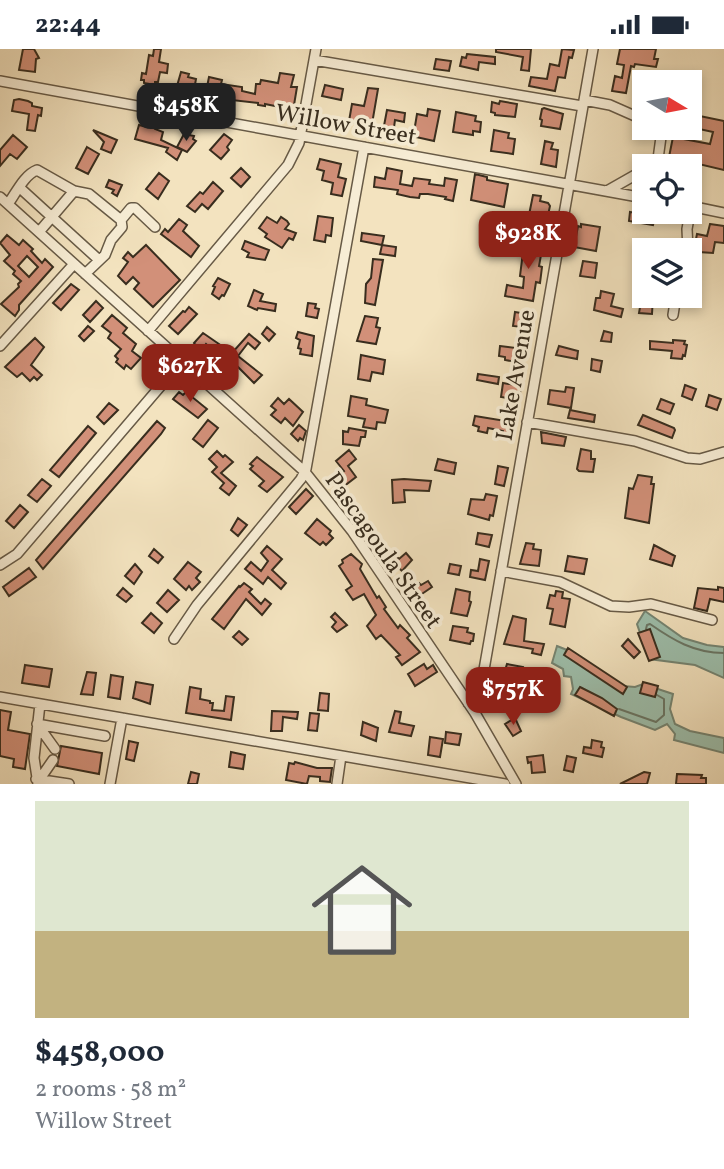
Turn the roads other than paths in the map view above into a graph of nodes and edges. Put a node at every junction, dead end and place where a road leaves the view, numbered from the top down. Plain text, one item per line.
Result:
1 (316, 49) edge
2 (593, 49) edge
3 (314, 60) junction
4 (0, 82) edge
5 (583, 103) junction
6 (632, 115) edge
7 (300, 135) junction
8 (364, 147) junction
9 (632, 177) edge
10 (568, 184) junction
11 (20, 188) junction
12 (74, 191) junction
13 (607, 191) junction
14 (632, 196) edge
15 (3, 201) edge
16 (702, 209) edge
17 (724, 213) edge
18 (52, 217) junction
19 (121, 220) junction
20 (155, 227) dead end
21 (39, 232) junction
22 (99, 260) junction
23 (74, 264) junction
24 (85, 274) junction
25 (674, 308) edge
26 (673, 316) dead end
27 (148, 331) junction
28 (0, 347) edge
29 (182, 361) junction
30 (527, 422) junction
31 (724, 452) edge
32 (305, 472) junction
33 (0, 565) edge
34 (501, 571) junction
35 (712, 620) dead end
36 (174, 639) dead end
37 (0, 697) edge
38 (468, 703) junction
39 (40, 704) junction
40 (122, 718) junction
41 (37, 725) junction
42 (105, 736) dead end
43 (55, 749) dead end
44 (341, 756) junction
45 (53, 760) dead end
46 (37, 782) edge
47 (69, 784) edge
48 (110, 784) edge
49 (337, 784) edge
50 (505, 784) edge
51 (516, 784) edge

1 - 3 street
2 - 5 street, Lake Avenue
3 - 5 street
3 - 7 street
4 - 7 street, Willow Street
5 - 6 street
5 - 10 street, Lake Avenue
7 - 8 street, Willow Street
7 - 27 street
8 - 10 street, Willow Street
8 - 32 street
9 - 13 street
10 - 13 street, Willow Street
10 - 30 street, Lake Avenue
11 - 12 street
11 - 15 street
11 - 18 street
12 - 18 street
12 - 19 street
13 - 14 street, Willow Street
15 - 21 street, Pascagoula Street
16 - 17 street
18 - 21 street
18 - 22 street
19 - 20 street
19 - 22 street
21 - 23 street, Pascagoula Street
22 - 24 street
23 - 24 street, Pascagoula Street
23 - 28 street
24 - 27 street, Pascagoula Street
25 - 26 street
27 - 29 street, Pascagoula Street
29 - 32 street, Pascagoula Street
29 - 33 street
30 - 31 street
30 - 34 street, Lake Avenue
32 - 36 street
32 - 38 street, Pascagoula Street
34 - 35 street
34 - 38 street, Lake Avenue
37 - 39 street
38 - 51 street, Pascagoula Street
39 - 40 street
39 - 41 street
40 - 44 street
40 - 48 street
41 - 42 street
41 - 43 street
41 - 46 street
44 - 49 street
44 - 50 street
45 - 46 street
46 - 47 street

